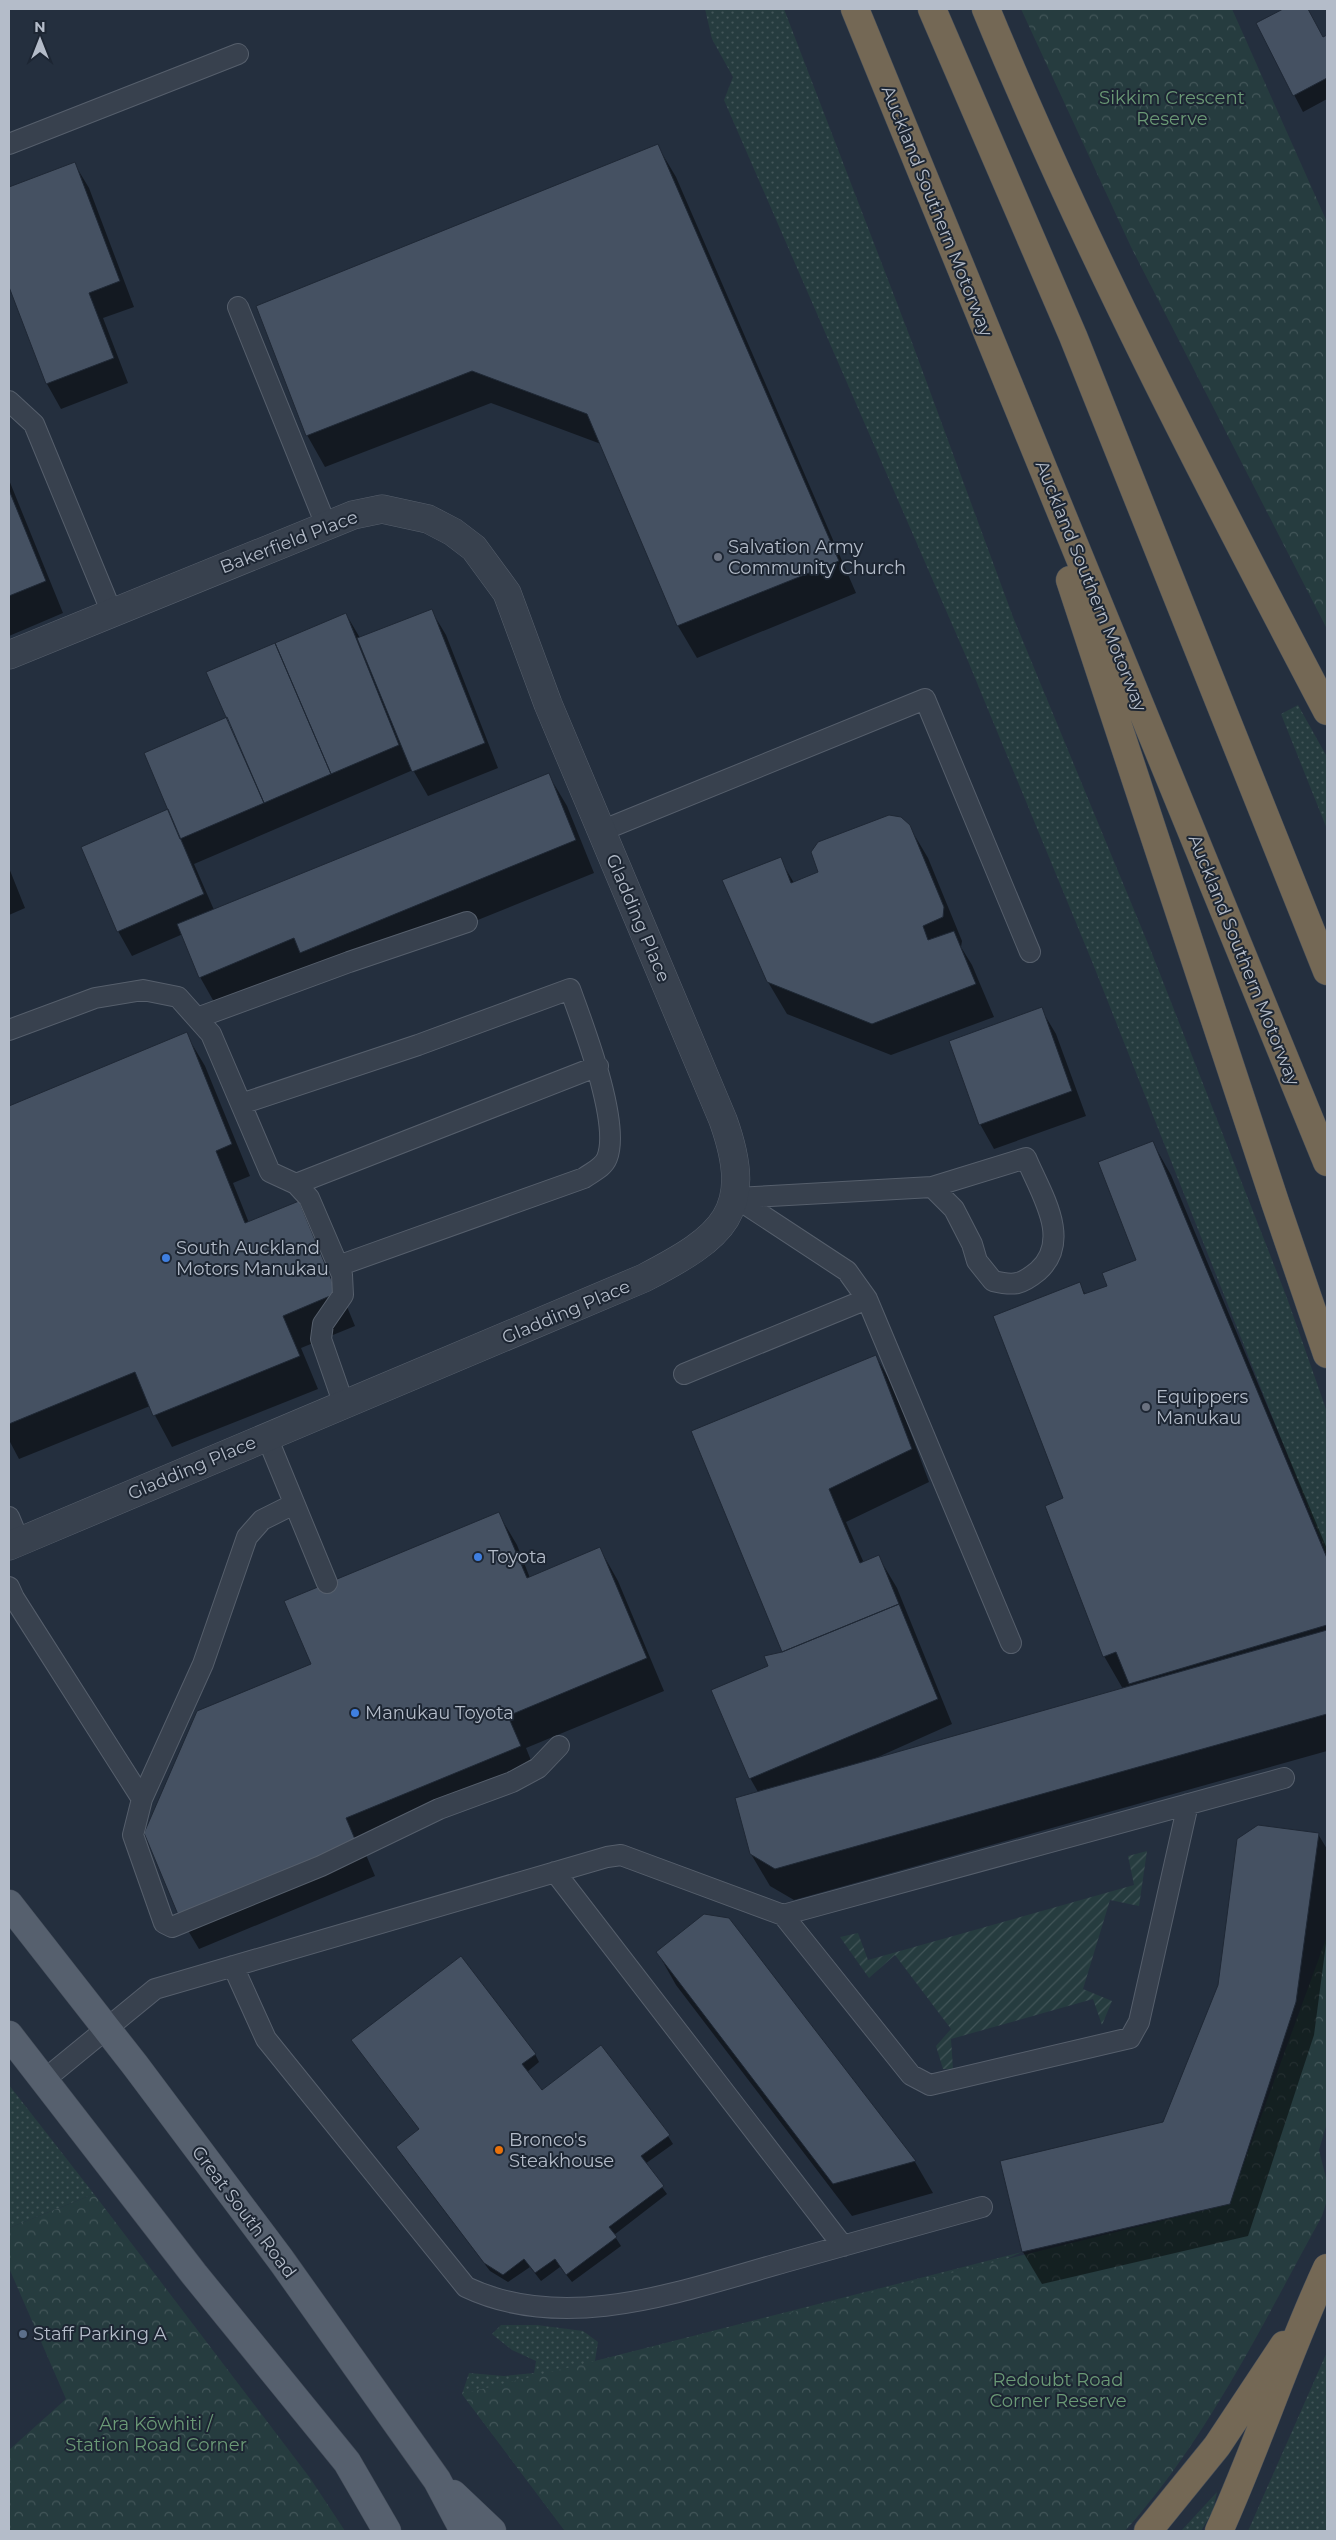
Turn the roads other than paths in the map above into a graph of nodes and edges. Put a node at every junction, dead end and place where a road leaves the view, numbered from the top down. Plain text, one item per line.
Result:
1 (855, 9) edge
2 (932, 9) edge
3 (986, 9) edge
4 (238, 54) dead end
5 (9, 144) edge
6 (238, 307) dead end
7 (998, 360) junction
8 (9, 401) edge
9 (326, 525) junction
10 (112, 613) junction
11 (9, 655) edge
12 (1327, 711) edge
13 (601, 831) junction
14 (467, 922) dead end
15 (1030, 952) dead end
16 (1327, 971) edge
17 (197, 1018) junction
18 (9, 1030) edge
19 (598, 1066) junction
20 (241, 1104) junction
21 (1327, 1162) edge
22 (296, 1184) junction
23 (932, 1186) junction
24 (736, 1198) junction
25 (338, 1266) junction
26 (867, 1299) junction
27 (1327, 1354) edge
28 (684, 1374) dead end
29 (344, 1405) junction
30 (267, 1437) junction
31 (294, 1504) junction
32 (12, 1535) edge
33 (327, 1583) dead end
34 (9, 1586) edge
35 (1011, 1643) dead end
36 (559, 1746) dead end
37 (1284, 1778) dead end
38 (142, 1799) junction
39 (1188, 1804) junction
40 (555, 1872) junction
41 (9, 1904) edge
42 (783, 1915) junction
43 (233, 1966) junction
44 (107, 2029) junction
45 (9, 2035) edge
46 (44, 2080) junction
47 (982, 2207) dead end
48 (843, 2246) junction
49 (1327, 2268) edge
50 (1308, 2309) junction
51 (347, 2462) junction
52 (437, 2480) junction
53 (371, 2531) edge
54 (387, 2531) edge
55 (464, 2531) edge
56 (492, 2531) edge
57 (1148, 2531) edge
58 (1219, 2531) edge

1 - 7 highway, Auckland Southern Motorway
2 - 16 highway
3 - 12 highway
4 - 5 lane
6 - 9 lane
7 - 21 highway, Auckland Southern Motorway
7 - 27 highway
8 - 10 lane
9 - 10 street, Bakerfield Place
9 - 13 street, Bakerfield Place
10 - 11 street, Bakerfield Place
13 - 15 lane
13 - 24 street, Gladding Place
14 - 17 lane
17 - 18 lane
17 - 20 lane
19 - 20 lane
19 - 22 lane
19 - 25 lane
20 - 22 lane
22 - 25 lane
23 - 23 lane
23 - 24 lane
24 - 26 lane
24 - 29 street, Gladding Place
25 - 29 lane
26 - 28 lane
26 - 35 lane
29 - 30 street, Gladding Place
30 - 31 lane
30 - 32 street, Gladding Place
31 - 33 lane
31 - 38 lane
34 - 38 lane
36 - 38 lane
37 - 39 lane
39 - 42 lane
39 - 42 lane
40 - 42 lane
40 - 43 lane
40 - 48 lane
41 - 44 main road, Great South Road
43 - 44 lane
43 - 48 lane
44 - 46 lane
44 - 52 main road, Great South Road
45 - 46 main road
46 - 51 main road
47 - 48 lane
49 - 50 highway
50 - 57 highway
50 - 58 highway
51 - 53 main road
51 - 54 main road
52 - 55 main road, Great South Road
52 - 56 main road

